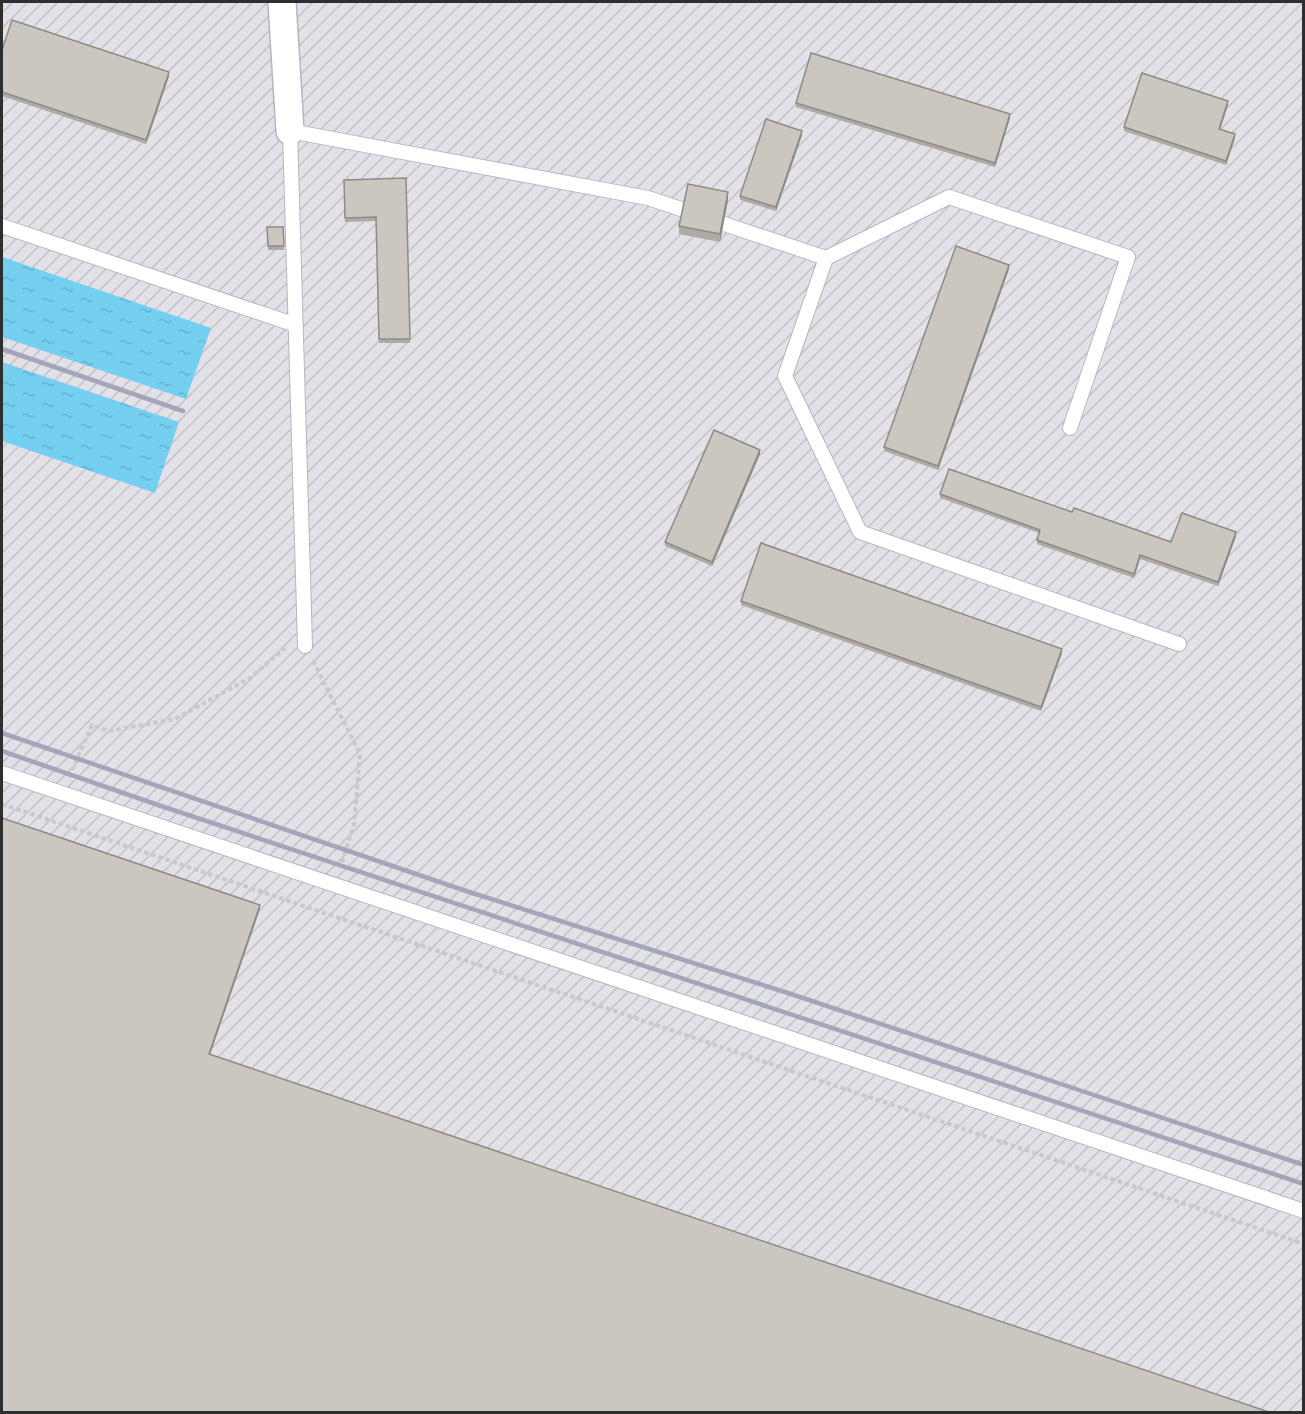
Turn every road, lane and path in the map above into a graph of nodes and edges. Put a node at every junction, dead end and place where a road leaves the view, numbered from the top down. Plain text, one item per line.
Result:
1 (282, 2) edge
2 (290, 131) junction
3 (684, 210) edge
4 (724, 224) edge
5 (2, 226) edge
6 (826, 258) junction
7 (296, 326) junction
8 (1070, 428) dead end
9 (1179, 644) dead end
10 (305, 646) joint
11 (287, 647) dead end
12 (2, 773) edge
13 (62, 794) junction
14 (2, 804) edge
15 (354, 825) dead end
16 (1304, 1211) edge
17 (1304, 1244) edge

1 - 2 street
2 - 3 lane
2 - 7 lane
4 - 6 lane
5 - 7 lane
6 - 8 lane
6 - 9 lane
7 - 10 lane
10 - 15 path
11 - 13 path
12 - 13 lane
13 - 16 lane
14 - 17 path

